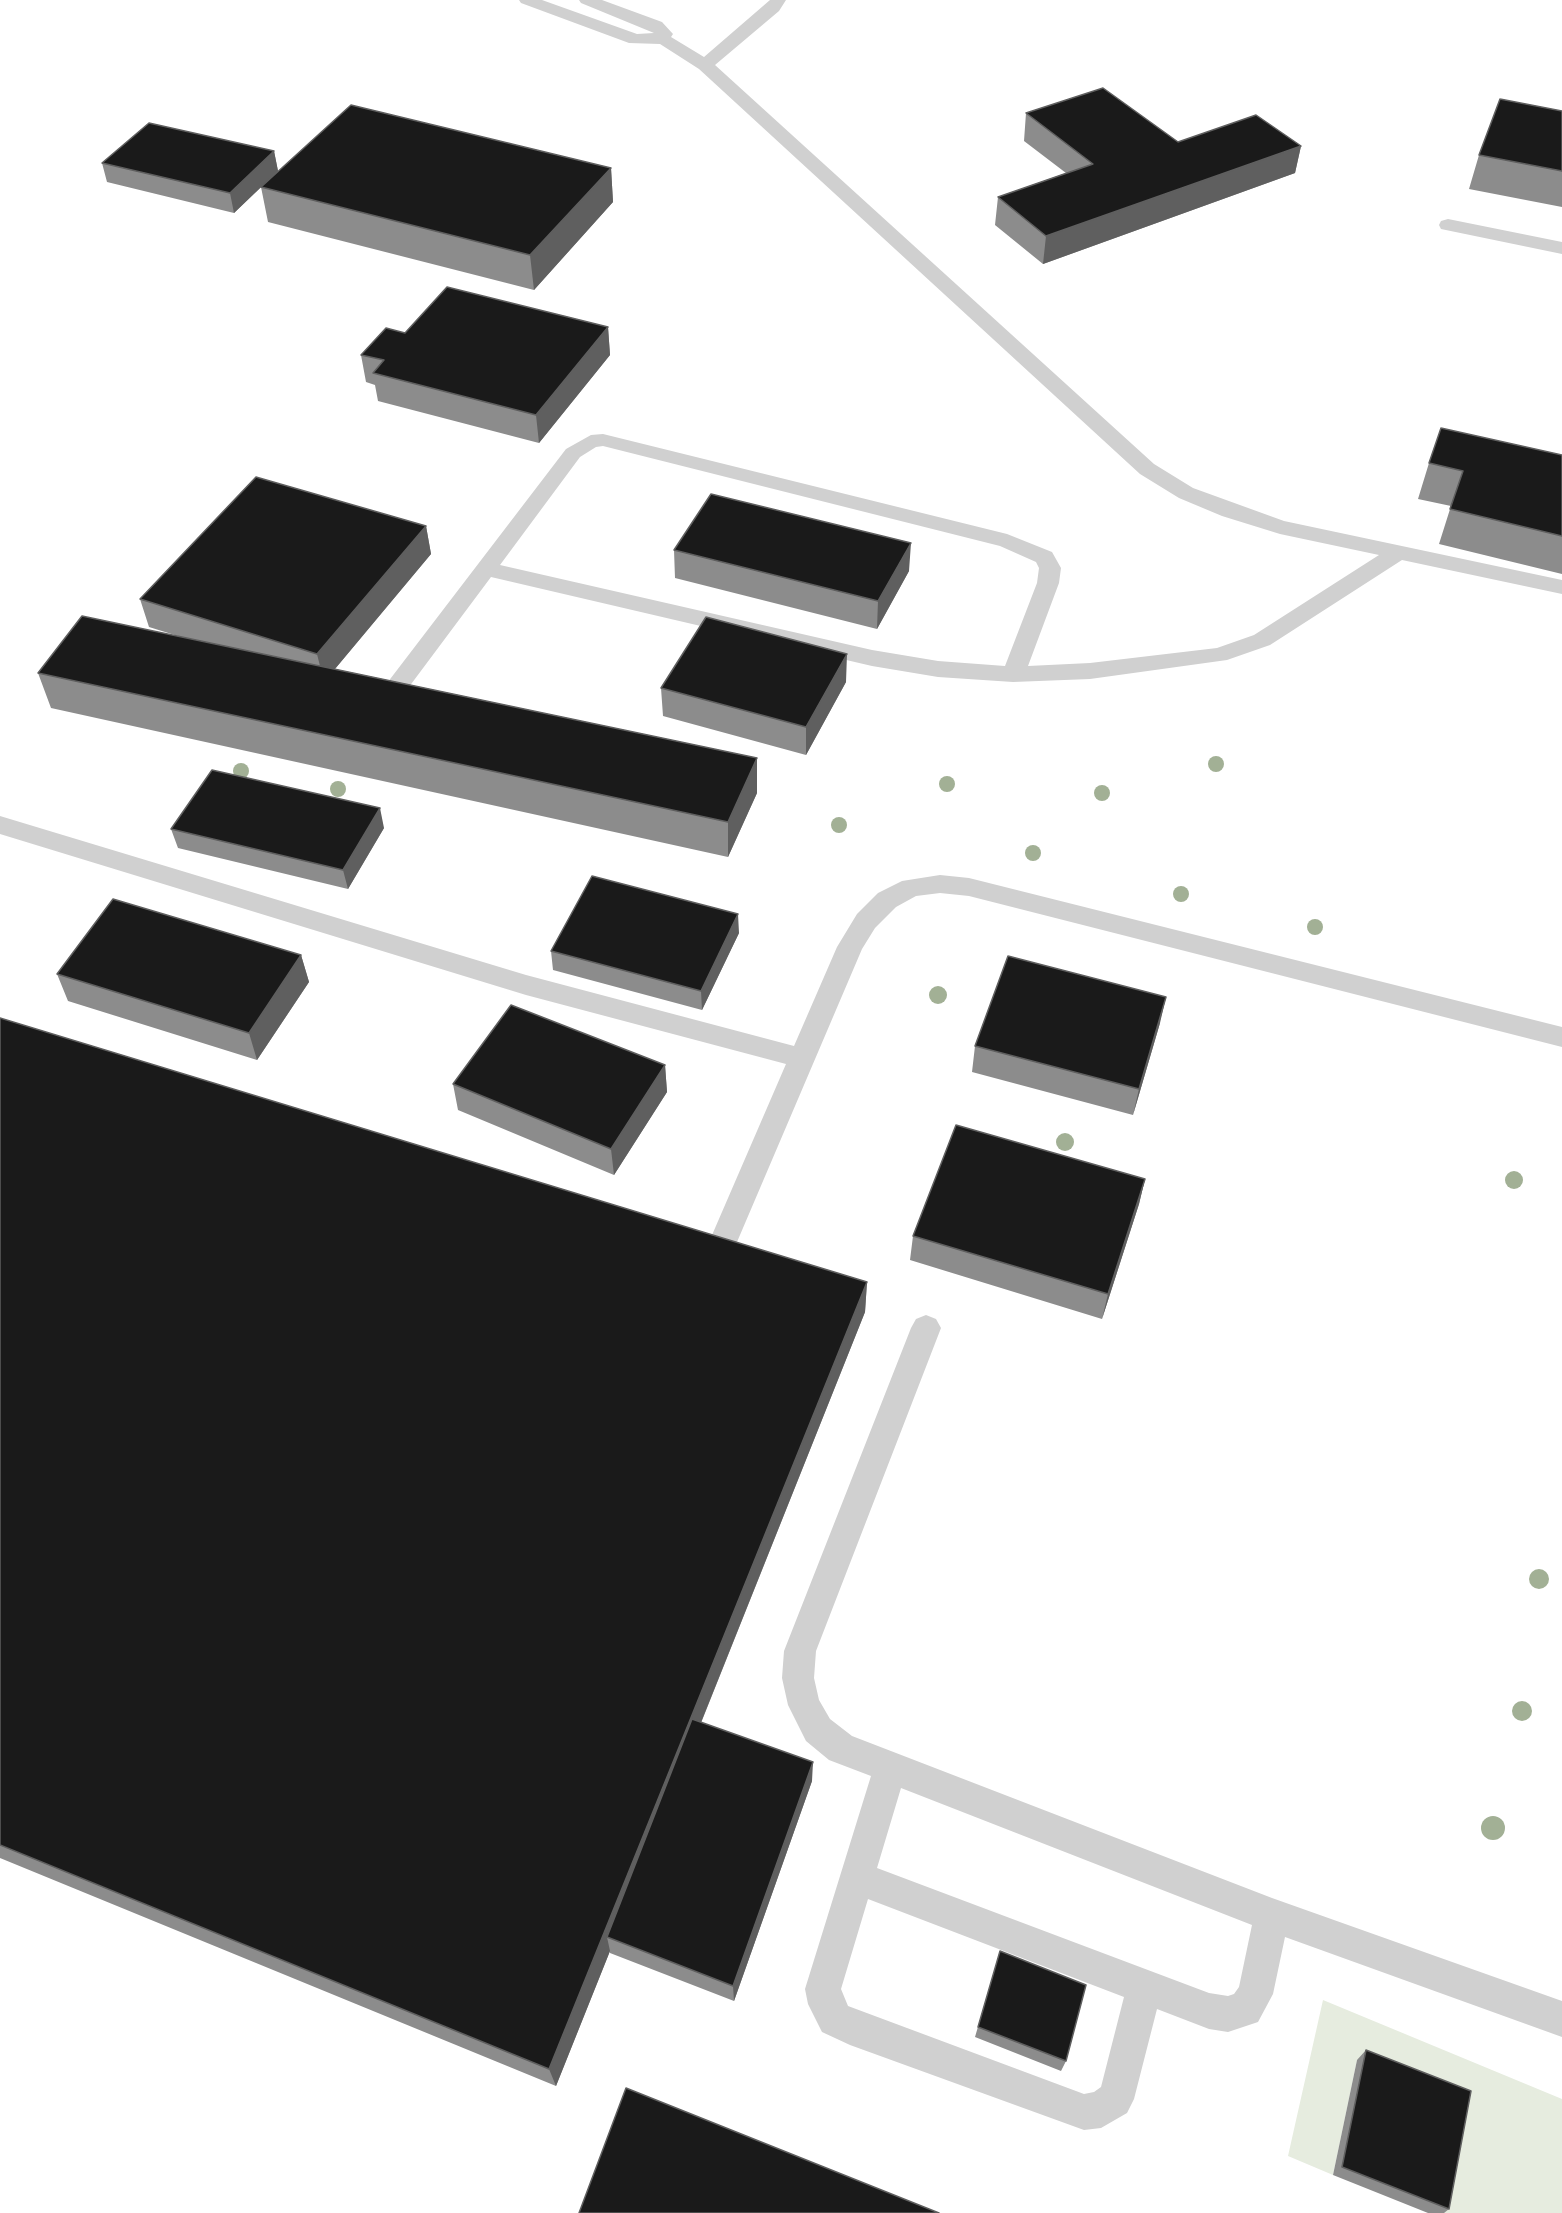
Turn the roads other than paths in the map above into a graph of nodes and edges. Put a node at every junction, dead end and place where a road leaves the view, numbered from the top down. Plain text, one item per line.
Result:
1 (527, 0) edge
2 (587, 0) edge
3 (778, 0) edge
4 (622, 6) edge
5 (662, 38) junction
6 (705, 65) junction
7 (1448, 225) dead end
8 (1562, 248) edge
9 (1397, 553) junction
10 (485, 569) junction
11 (1562, 587) edge
12 (1013, 674) junction
13 (389, 697) edge
14 (0, 825) edge
15 (1562, 1037) edge
16 (802, 1058) junction
17 (723, 1242) edge
18 (926, 1328) dead end
19 (890, 1768) junction
20 (856, 1877) junction
21 (1272, 1915) junction
22 (1143, 1987) junction
23 (1562, 2019) edge

1 - 5 lane
2 - 4 lane
3 - 6 lane
4 - 5 lane
5 - 6 lane
6 - 9 lane
7 - 8 lane
9 - 11 lane
9 - 12 lane
10 - 12 lane
10 - 12 lane
10 - 13 lane
14 - 16 lane
15 - 16 lane
16 - 17 lane
18 - 19 lane
19 - 20 lane
19 - 21 lane
20 - 22 lane
20 - 22 lane
21 - 22 lane
21 - 23 lane

